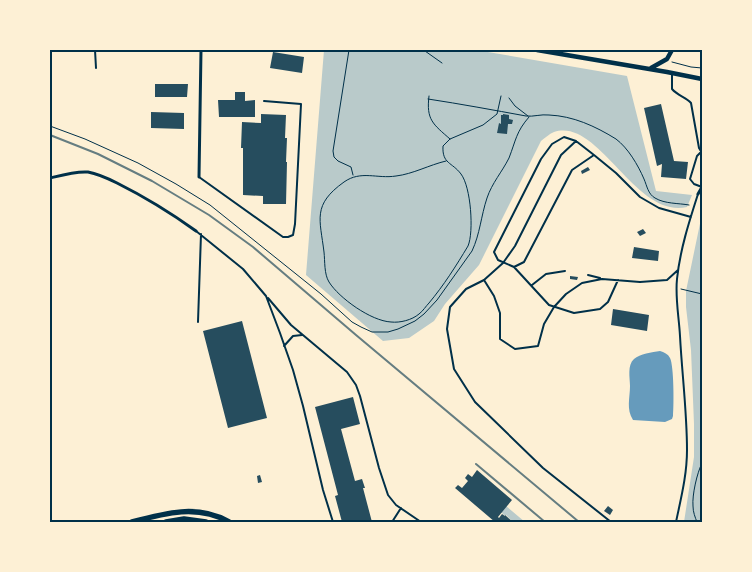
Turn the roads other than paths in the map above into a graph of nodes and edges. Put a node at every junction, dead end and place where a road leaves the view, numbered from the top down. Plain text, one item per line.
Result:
1 (95, 50) edge
2 (201, 50) edge
3 (538, 50) edge
4 (672, 50) edge
5 (96, 68) dead end
6 (650, 69) junction
7 (672, 73) junction
8 (702, 79) edge
9 (264, 101) dead end
10 (576, 141) junction
11 (701, 152) edge
12 (594, 155) junction
13 (198, 177) joint
14 (50, 178) edge
15 (702, 187) edge
16 (698, 194) joint
17 (691, 217) junction
18 (196, 231) joint
19 (201, 234) junction
20 (503, 263) junction
21 (514, 267) junction
22 (678, 270) junction
23 (566, 271) dead end
24 (588, 275) dead end
25 (602, 278) junction
26 (484, 280) junction
27 (618, 280) junction
28 (532, 286) junction
29 (266, 296) junction
30 (554, 307) junction
31 (198, 322) dead end
32 (302, 335) junction
33 (284, 346) junction
34 (401, 508) junction
35 (132, 522) edge
36 (166, 522) edge
37 (206, 522) edge
38 (229, 522) edge
39 (333, 522) edge
40 (392, 522) edge
41 (421, 522) edge
42 (612, 522) edge
43 (676, 522) edge

1 - 5 lane
2 - 13 street
3 - 6 main road
4 - 6 main road
6 - 7 main road
7 - 8 main road
7 - 11 lane
9 - 13 lane
10 - 12 lane
10 - 20 lane
10 - 20 lane
11 - 15 lane
12 - 17 lane
12 - 21 lane
14 - 18 street
15 - 16 street
16 - 17 lane
17 - 22 lane
18 - 19 lane
19 - 29 lane
19 - 31 lane
20 - 21 lane
20 - 26 lane
21 - 28 lane
22 - 27 lane
22 - 43 lane
23 - 28 lane
24 - 25 lane
25 - 27 lane
25 - 30 lane
26 - 30 lane
26 - 42 lane
27 - 30 lane
28 - 30 lane
29 - 32 lane
29 - 33 lane
32 - 33 lane
32 - 34 lane
33 - 39 lane
34 - 40 lane
34 - 41 lane
35 - 38 highway
36 - 37 highway

